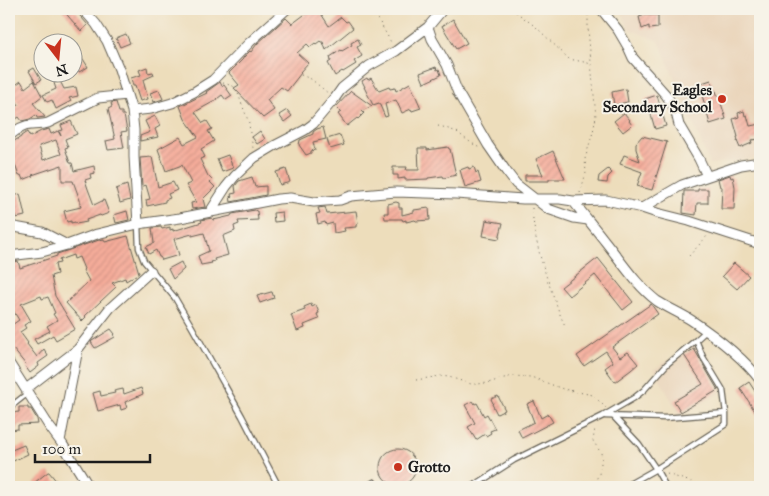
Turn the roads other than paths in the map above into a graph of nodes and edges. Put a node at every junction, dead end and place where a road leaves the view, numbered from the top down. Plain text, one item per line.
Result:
1 (83, 9) edge
2 (287, 9) edge
3 (444, 9) edge
4 (601, 9) edge
5 (428, 27) junction
6 (127, 94) junction
7 (132, 111) junction
8 (9, 136) edge
9 (760, 162) edge
10 (707, 176) junction
11 (533, 200) junction
12 (575, 201) junction
13 (642, 208) junction
14 (210, 212) junction
15 (588, 220) junction
16 (138, 224) junction
17 (9, 226) edge
18 (760, 244) edge
19 (67, 245) junction
20 (9, 256) edge
21 (151, 271) junction
22 (706, 331) junction
23 (696, 340) junction
24 (78, 349) junction
25 (9, 363) edge
26 (760, 380) edge
27 (27, 391) junction
28 (9, 408) edge
29 (726, 413) junction
30 (612, 414) junction
31 (60, 441) junction
32 (657, 471) junction
33 (374, 482) dead end
34 (89, 487) edge
35 (279, 487) edge
36 (366, 487) edge
37 (472, 487) edge
38 (624, 487) edge
39 (666, 487) edge

1 - 6 street
2 - 7 street
3 - 5 street
4 - 10 street
5 - 11 street
5 - 14 street
6 - 7 street
6 - 8 street
7 - 16 street
9 - 10 street
10 - 13 street
11 - 12 street
11 - 14 street
11 - 15 street
12 - 13 street
12 - 15 street
13 - 18 street
14 - 16 street
15 - 22 street
16 - 19 street
16 - 21 lane
17 - 19 street
19 - 20 street
21 - 24 street
21 - 35 lane
22 - 23 lane
22 - 26 street
23 - 29 lane
23 - 30 lane
24 - 27 street
24 - 31 street
25 - 27 street
27 - 28 lane
27 - 31 street
29 - 30 lane
29 - 32 lane
30 - 32 lane
30 - 37 lane
31 - 34 street
32 - 38 lane
32 - 39 lane
33 - 36 lane

